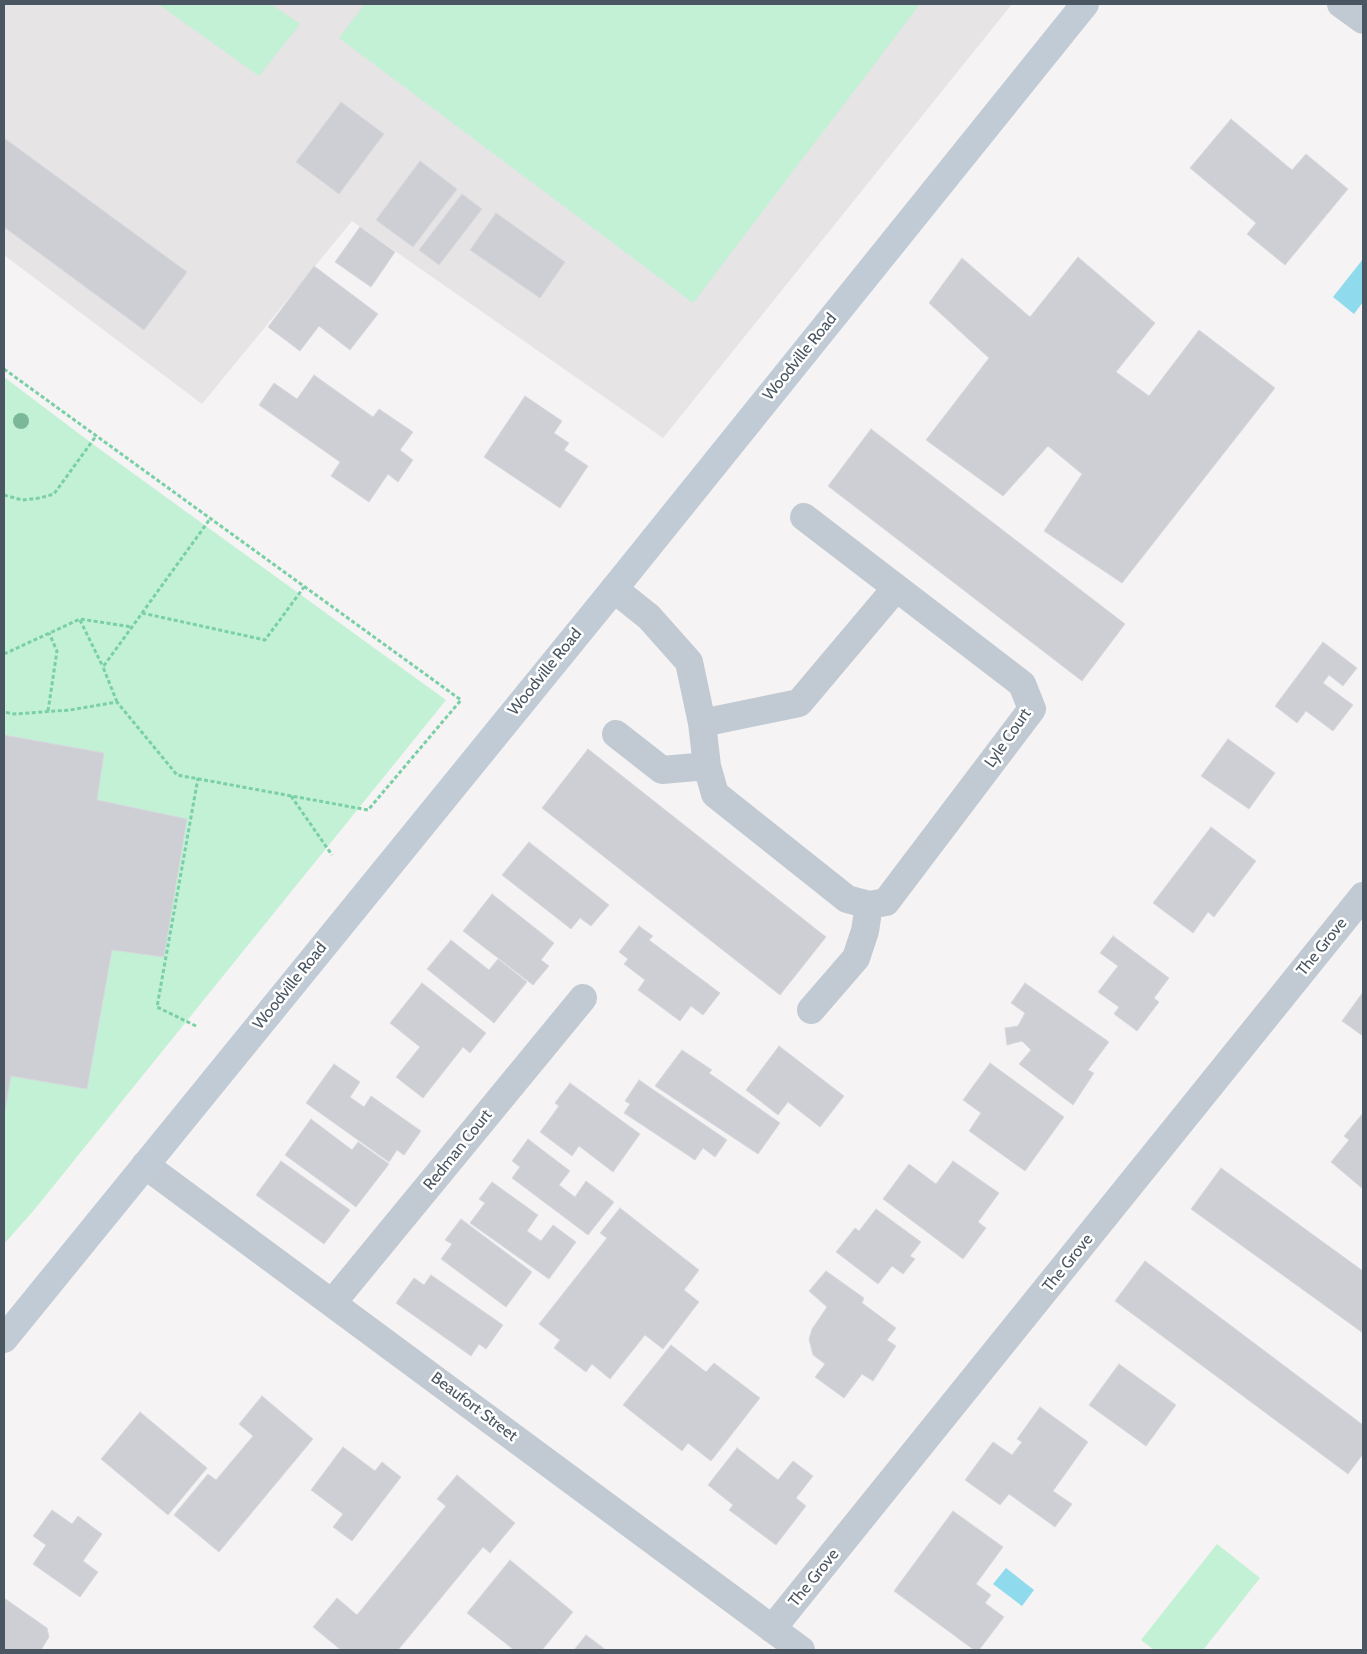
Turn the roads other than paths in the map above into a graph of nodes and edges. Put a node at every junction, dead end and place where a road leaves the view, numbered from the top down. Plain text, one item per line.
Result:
1 (1085, 4) edge
2 (1342, 4) edge
3 (1363, 20) edge
4 (804, 518) dead end
5 (896, 588) junction
6 (614, 589) junction
7 (702, 723) junction
8 (616, 734) dead end
9 (707, 766) junction
10 (1363, 896) edge
11 (868, 905) junction
12 (583, 998) dead end
13 (811, 1010) dead end
14 (145, 1165) junction
15 (333, 1302) junction
16 (4, 1339) edge
17 (772, 1629) junction
18 (801, 1650) edge

1 - 6 main road, Woodville Road
2 - 3 street
4 - 5 street, Lyle Court
5 - 7 street
5 - 11 street, Lyle Court
6 - 7 street
6 - 14 main road, Woodville Road
7 - 9 street
8 - 9 street
9 - 11 street
10 - 17 street, The Grove
11 - 13 street
12 - 15 street, Redman Court
14 - 15 street, Beaufort Street
14 - 16 main road, Woodville Road
15 - 17 street, Beaufort Street
17 - 18 street, Beaufort Street

